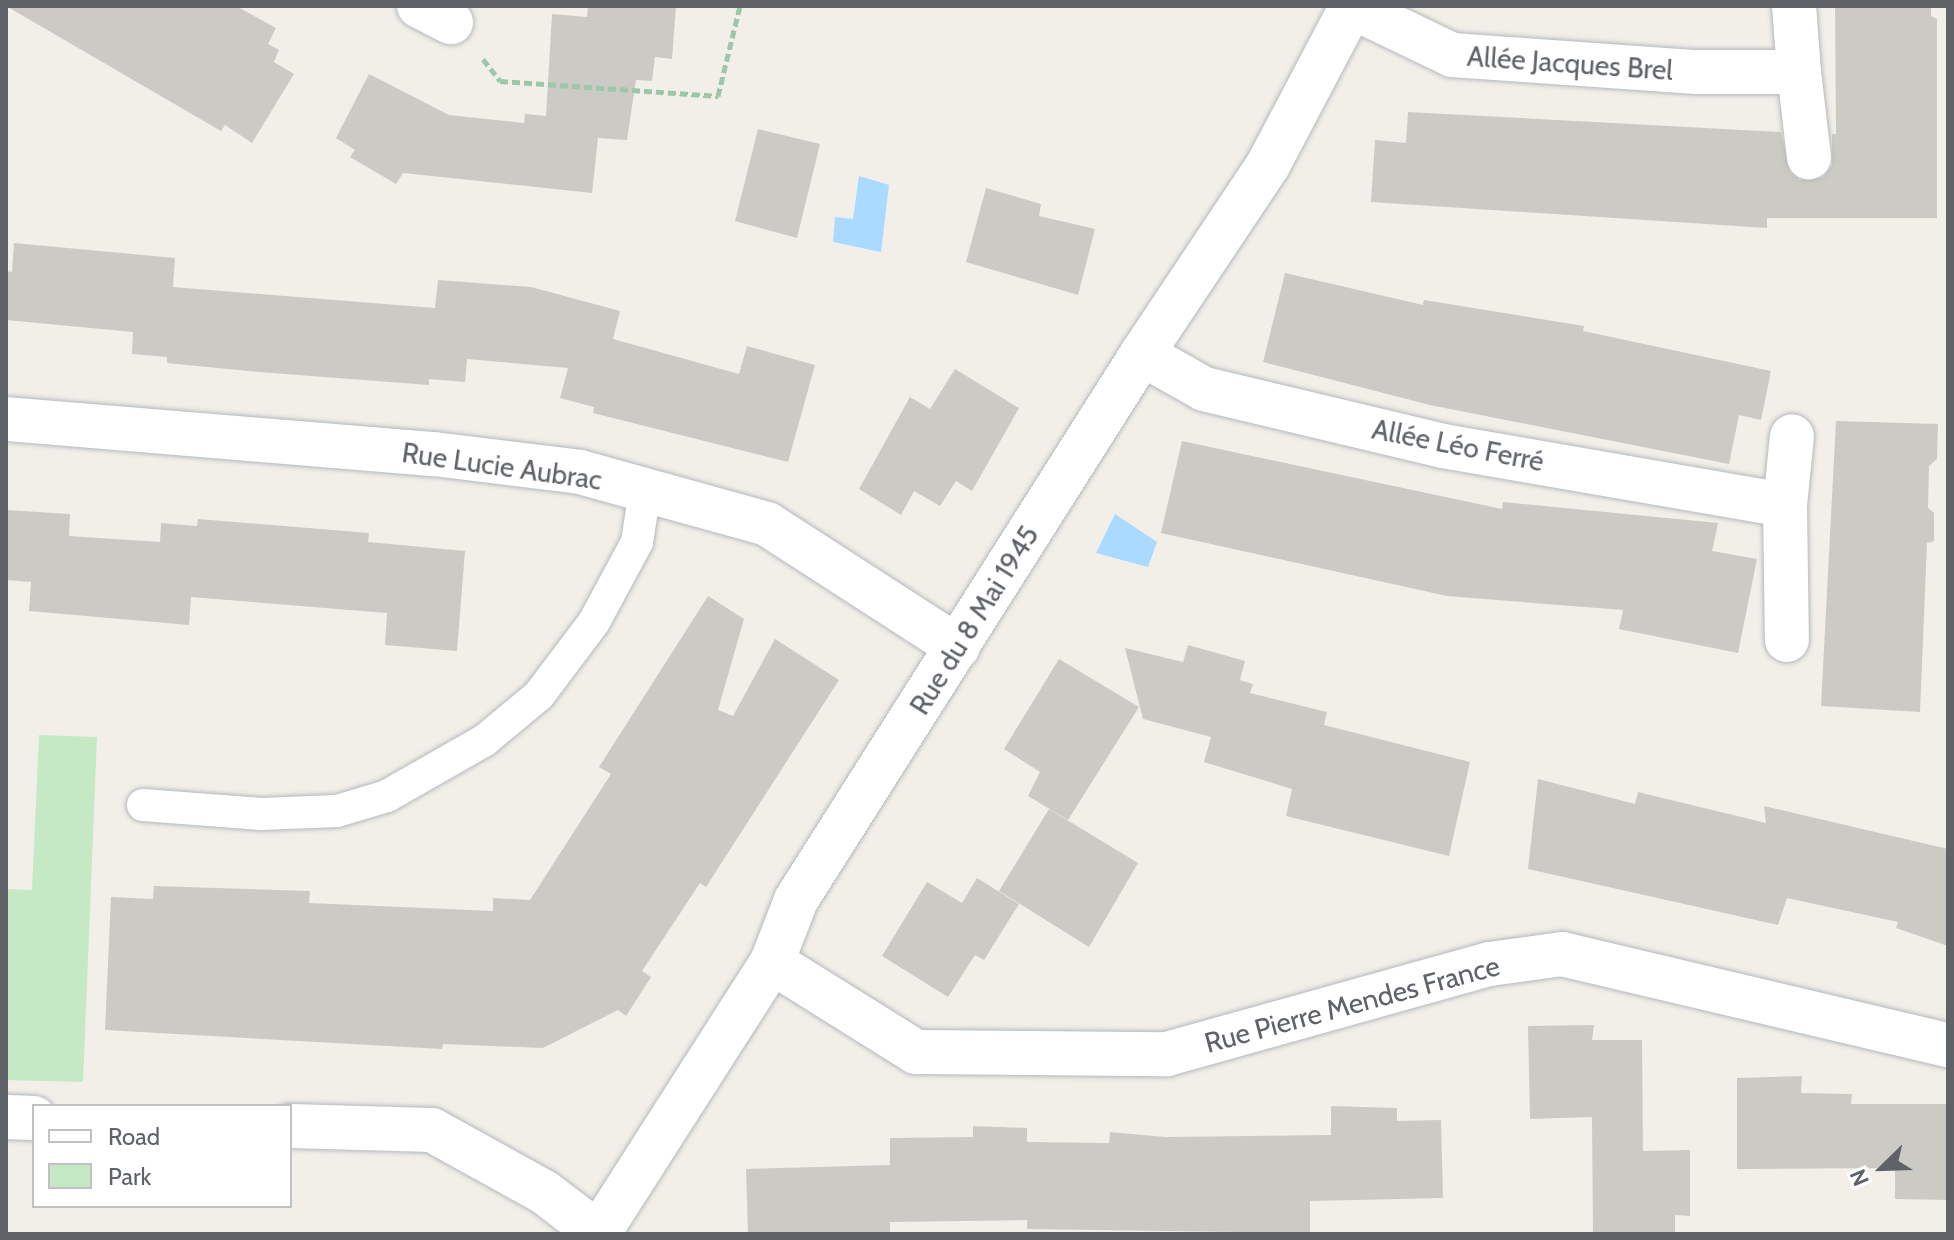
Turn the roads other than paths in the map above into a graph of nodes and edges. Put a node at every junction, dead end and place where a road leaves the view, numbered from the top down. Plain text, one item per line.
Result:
1 (1352, 6) edge
2 (1794, 6) edge
3 (1799, 72) junction
4 (1809, 157) dead end
5 (1142, 354) junction
6 (6, 419) edge
7 (1792, 436) dead end
8 (645, 491) junction
9 (1785, 505) junction
10 (1787, 640) dead end
11 (958, 647) junction
12 (143, 805) dead end
13 (772, 962) junction
14 (1948, 1045) edge
15 (6, 1117) edge
16 (32, 1118) edge
17 (292, 1126) edge
18 (598, 1234) edge

1 - 3 street, Allée Jacques Brel
1 - 5 street, Rue du 8 Mai 1945
2 - 3 street
3 - 4 street
5 - 9 street, Allée Léo Ferré
5 - 11 street, Rue du 8 Mai 1945
6 - 8 street, Rue Lucie Aubrac
7 - 9 street
8 - 11 street, Rue Lucie Aubrac
8 - 12 lane
9 - 10 street
11 - 13 street, Rue du 8 Mai 1945
13 - 14 street, Rue Pierre Mendes France
13 - 18 street, Rue du 8 Mai 1945
15 - 16 street
17 - 18 street

